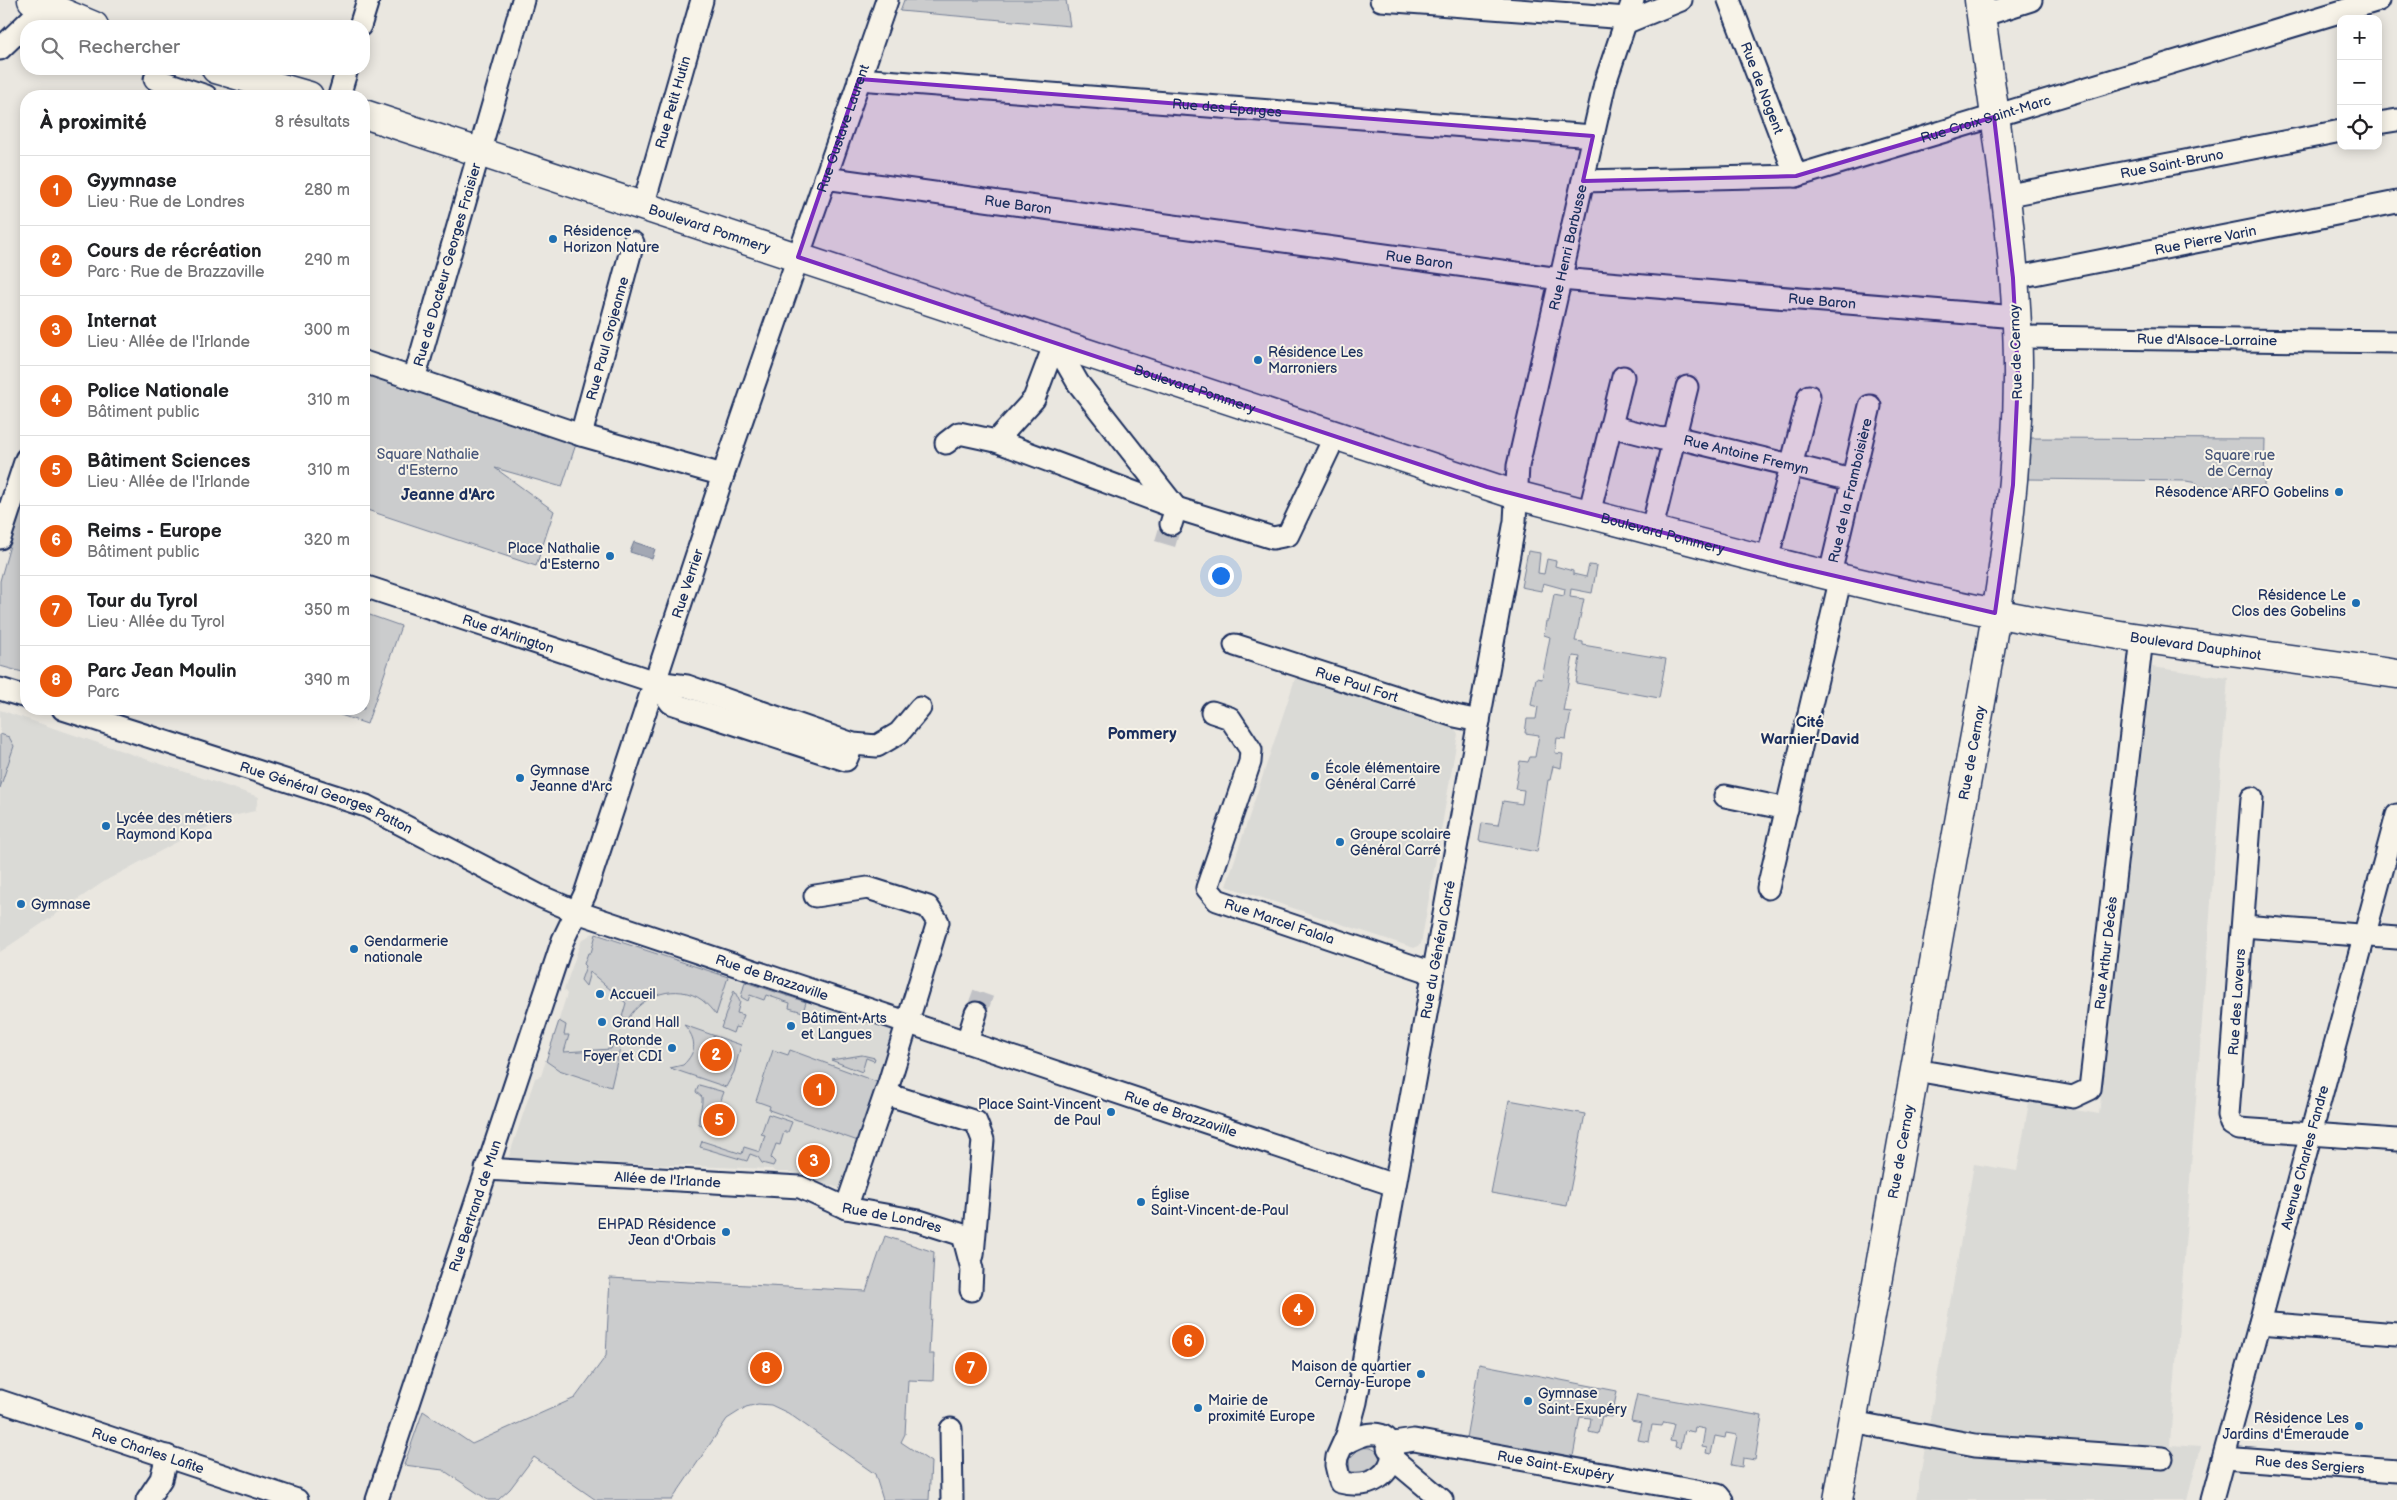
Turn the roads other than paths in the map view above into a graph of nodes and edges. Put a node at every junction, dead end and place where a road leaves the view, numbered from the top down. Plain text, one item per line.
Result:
1 (368, 0) edge
2 (523, 0) edge
3 (702, 0) edge
4 (887, 0) edge
5 (1381, 0) edge
6 (1681, 0) edge
7 (1729, 0) edge
8 (2030, 0) edge
9 (2378, 0) edge
10 (43, 2) edge
11 (1980, 8) edge
12 (1628, 14) edge
13 (27, 20) edge
14 (81, 20) edge
15 (362, 20) edge
16 (20, 27) edge
17 (0, 49) edge
18 (236, 75) edge
19 (345, 75) edge
20 (859, 79) junction
21 (154, 81) edge
22 (185, 90) edge
23 (288, 90) edge
24 (341, 90) edge
25 (370, 116) edge
26 (1994, 117) junction
27 (2397, 120) edge
28 (2382, 122) edge
29 (2337, 131) edge
30 (1593, 136) junction
31 (479, 152) junction
32 (1796, 176) junction
33 (825, 178) junction
34 (1583, 181) junction
35 (2004, 196) junction
36 (2397, 202) edge
37 (643, 206) junction
38 (633, 243) dead end
39 (798, 256) junction
40 (2013, 278) junction
41 (1560, 279) junction
42 (2017, 327) junction
43 (2397, 342) edge
44 (1055, 343) junction
45 (370, 364) edge
46 (1623, 377) dead end
47 (414, 379) junction
48 (1687, 386) dead end
49 (1809, 396) dead end
50 (1870, 406) dead end
51 (1611, 426) junction
52 (581, 435) junction
53 (1335, 436) junction
54 (1674, 437) junction
55 (996, 441) junction
56 (946, 443) dead end
57 (1791, 465) junction
58 (723, 475) junction
59 (1852, 480) junction
60 (20, 482) edge
61 (1516, 496) junction
62 (1589, 514) junction
63 (1174, 516) junction
64 (1650, 532) junction
65 (0, 538) edge
66 (1767, 560) junction
67 (1836, 576) junction
68 (370, 588) edge
69 (1995, 613) junction
70 (2142, 638) junction
71 (1235, 645) dead end
72 (2397, 674) edge
73 (655, 682) junction
74 (0, 689) edge
75 (20, 695) edge
76 (920, 708) dead end
77 (1212, 712) dead end
78 (82, 715) edge
79 (1479, 721) junction
80 (1724, 796) dead end
81 (2252, 798) dead end
82 (1787, 809) junction
83 (2396, 815) edge
84 (1768, 888) dead end
85 (815, 896) dead end
86 (577, 912) junction
87 (2243, 926) junction
88 (2365, 935) junction
89 (2397, 938) edge
90 (1434, 973) junction
91 (976, 1013) tunnel mouth
92 (907, 1022) junction
93 (967, 1042) junction
94 (1915, 1070) junction
95 (886, 1094) junction
96 (2312, 1133) junction
97 (2397, 1140) edge
98 (486, 1169) junction
99 (1394, 1185) junction
100 (846, 1208) junction
101 (972, 1269) junction
102 (971, 1290) dead end
103 (2260, 1324) junction
104 (2397, 1334) edge
105 (0, 1401) edge
106 (1356, 1402) junction
107 (1852, 1422) junction
108 (951, 1429) dead end
109 (1369, 1436) junction
110 (1343, 1445) junction
111 (1391, 1454) junction
112 (167, 1456) junction
113 (2162, 1458) dead end
114 (2224, 1458) junction
115 (2397, 1471) edge
116 (1389, 1480) junction
117 (1418, 1481) junction
118 (1339, 1491) edge
119 (1368, 1497) edge
120 (147, 1500) edge
121 (297, 1500) edge
122 (377, 1500) edge
123 (952, 1500) edge
124 (1442, 1500) edge
125 (1722, 1500) edge
126 (1838, 1500) edge
127 (2212, 1500) edge

1 - 15 street
2 - 31 street, Rue de Docteur Georges Fraisier
3 - 37 street, Rue Petit Hutin
4 - 20 street, Rue Gustave Laurent
5 - 12 street
6 - 12 street
7 - 32 street, Rue de Nogent
8 - 11 street
9 - 26 street, Rue Croix Saint-Marc
10 - 13 street
10 - 14 main road
11 - 26 main road, Rue de Cernay
12 - 30 street, Rue Henri Barbusse
16 - 17 street
18 - 23 main road
19 - 24 street
20 - 30 street, Rue des Éparges
20 - 33 street, Rue Gustave Laurent
21 - 22 street
25 - 31 main road, Boulevard Pommery
26 - 32 street, Rue Croix Saint-Marc
26 - 35 main road, Rue de Cernay
27 - 28 street
29 - 35 street, Rue Saint-Bruno
30 - 34 street, Rue Henri Barbusse
31 - 37 main road, Boulevard Pommery
31 - 47 street, Rue de Docteur Georges Fraisier
32 - 34 street, Rue Croix Saint-Marc
33 - 39 street, Rue Gustave Laurent
33 - 41 street, Rue Baron
34 - 41 street, Rue Henri Barbusse
35 - 40 main road, Rue de Cernay
36 - 40 street, Rue Pierre Varin
37 - 39 main road, Boulevard Pommery
38 - 52 street, Rue Paul Grojeanne
39 - 44 main road, Boulevard Pommery
39 - 58 street, Rue Verrier
40 - 42 main road, Rue de Cernay
41 - 42 street, Rue Baron
41 - 61 street, Rue Henri Barbusse
42 - 43 street, Rue d'Alsace-Lorraine
42 - 69 main road, Rue de Cernay
44 - 53 main road, Boulevard Pommery
44 - 55 street
44 - 63 street
45 - 47 street
46 - 51 street
47 - 52 street
48 - 54 street
49 - 57 street
50 - 59 street, Rue de la Framboisière
51 - 54 street, Rue Antoine Fremyn
51 - 62 street
52 - 58 street
53 - 61 main road, Boulevard Pommery
53 - 63 street
54 - 57 street, Rue Antoine Fremyn
54 - 64 street
55 - 56 street
55 - 63 street
57 - 59 street, Rue Antoine Fremyn
57 - 66 street
58 - 73 street, Rue Verrier
59 - 67 street, Rue de la Framboisière
60 - 65 street
61 - 62 main road, Boulevard Pommery
61 - 79 street, Rue du Général Carré
62 - 64 main road, Boulevard Pommery
64 - 66 main road, Boulevard Pommery
66 - 67 main road, Boulevard Pommery
67 - 69 main road, Boulevard Pommery
67 - 82 street, Rue de la Framboisière
68 - 73 street, Rue d'Arlington
69 - 70 main road, Boulevard Dauphinot
69 - 94 main road, Rue de Cernay
70 - 72 main road, Boulevard Dauphinot
70 - 94 street, Rue Arthur Décès
71 - 79 street, Rue Paul Fort
73 - 76 street, Rue d'Arlington
73 - 86 street, Rue Verrier
74 - 75 street
77 - 90 street, Rue Marcel Falala
78 - 86 street, Rue Général Georges Patton
79 - 90 street, Rue du Général Carré
80 - 82 street
81 - 87 street, Rue des Laveurs
82 - 84 street, Rue de la Framboisière
83 - 88 street, Avenue Charles Fandre
85 - 92 street, Rue de Londres
86 - 92 street, Rue de Brazzaville
86 - 98 street, Rue Bertrand de Mun
87 - 88 street
87 - 96 street, Rue des Laveurs
88 - 89 street
88 - 96 street, Avenue Charles Fandre
90 - 99 street, Rue du Général Carré
91 - 93 street
92 - 93 street, Rue de Brazzaville
92 - 95 street, Rue de Londres
93 - 99 street, Rue de Brazzaville
94 - 107 main road, Rue de Cernay
95 - 100 street, Rue de Londres
95 - 101 street, Rue de Londres
96 - 97 street, Rue des Laveurs
96 - 103 street, Avenue Charles Fandre
98 - 100 street, Allée de l'Irlande
98 - 122 street, Rue Bertrand de Mun
99 - 106 street, Rue du Général Carré
100 - 101 street, Rue de Londres
101 - 102 street, Rue de Londres
103 - 104 street
103 - 114 street, Avenue Charles Fandre
105 - 112 street, Rue Charles Lafite
106 - 109 street
106 - 110 street, Rue du Général Carré
107 - 113 street
107 - 126 main road, Rue de Cernay
108 - 123 street
109 - 110 street
109 - 111 street
110 - 118 street
111 - 116 street
111 - 117 street
111 - 125 street, Rue Saint-Exupéry
112 - 120 street
112 - 121 street, Rue Charles Lafite
114 - 115 street, Rue des Sergiers
114 - 127 street, Avenue Charles Fandre
116 - 117 street
116 - 119 street
117 - 124 street
118 - 119 street

